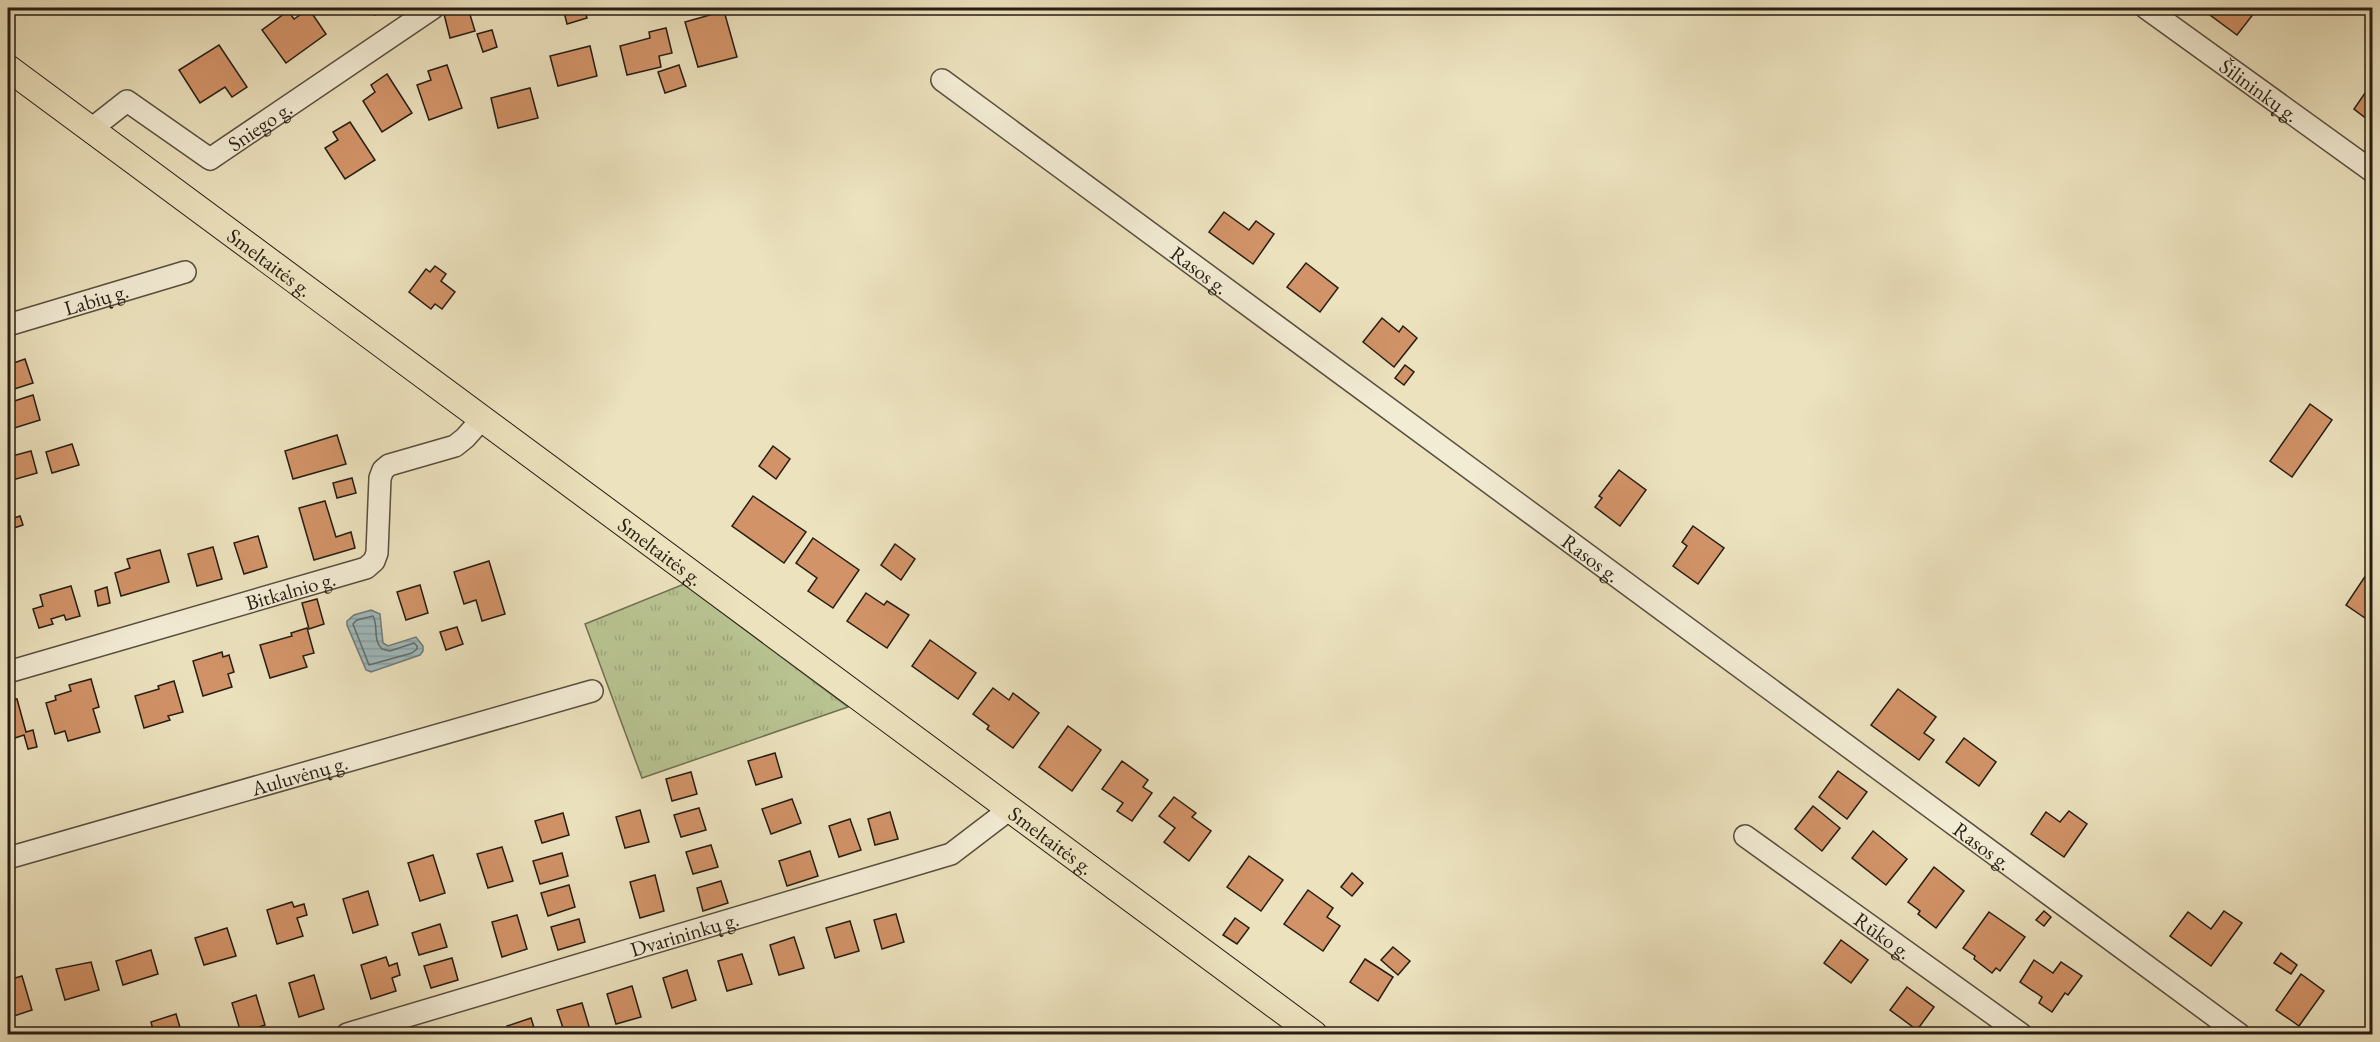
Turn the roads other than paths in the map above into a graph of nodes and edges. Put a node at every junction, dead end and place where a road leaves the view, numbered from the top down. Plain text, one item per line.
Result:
1 (433, 8) edge
2 (2146, 8) edge
3 (8, 68) edge
4 (942, 80) dead end
5 (90, 130) junction
6 (2373, 171) edge
7 (185, 272) dead end
8 (8, 326) edge
9 (482, 419) junction
10 (8, 672) edge
11 (592, 691) dead end
12 (1010, 809) junction
13 (1745, 836) dead end
14 (8, 858) edge
15 (347, 1035) edge
16 (1314, 1035) edge
17 (2021, 1035) edge
18 (2239, 1035) edge

1 - 5 street, Sniego g.
2 - 6 street, Šilininkų g.
3 - 5 main road, Smeltaitės g.
4 - 18 street, Rasos g.
5 - 9 main road, Smeltaitės g.
7 - 8 street, Labių g.
9 - 10 street, Bitkalnio g.
9 - 12 main road, Smeltaitės g.
11 - 14 street, Auluvėnų g.
12 - 15 street, Dvarininkų g.
12 - 16 main road, Smeltaitės g.
13 - 17 street, Rūko g.

